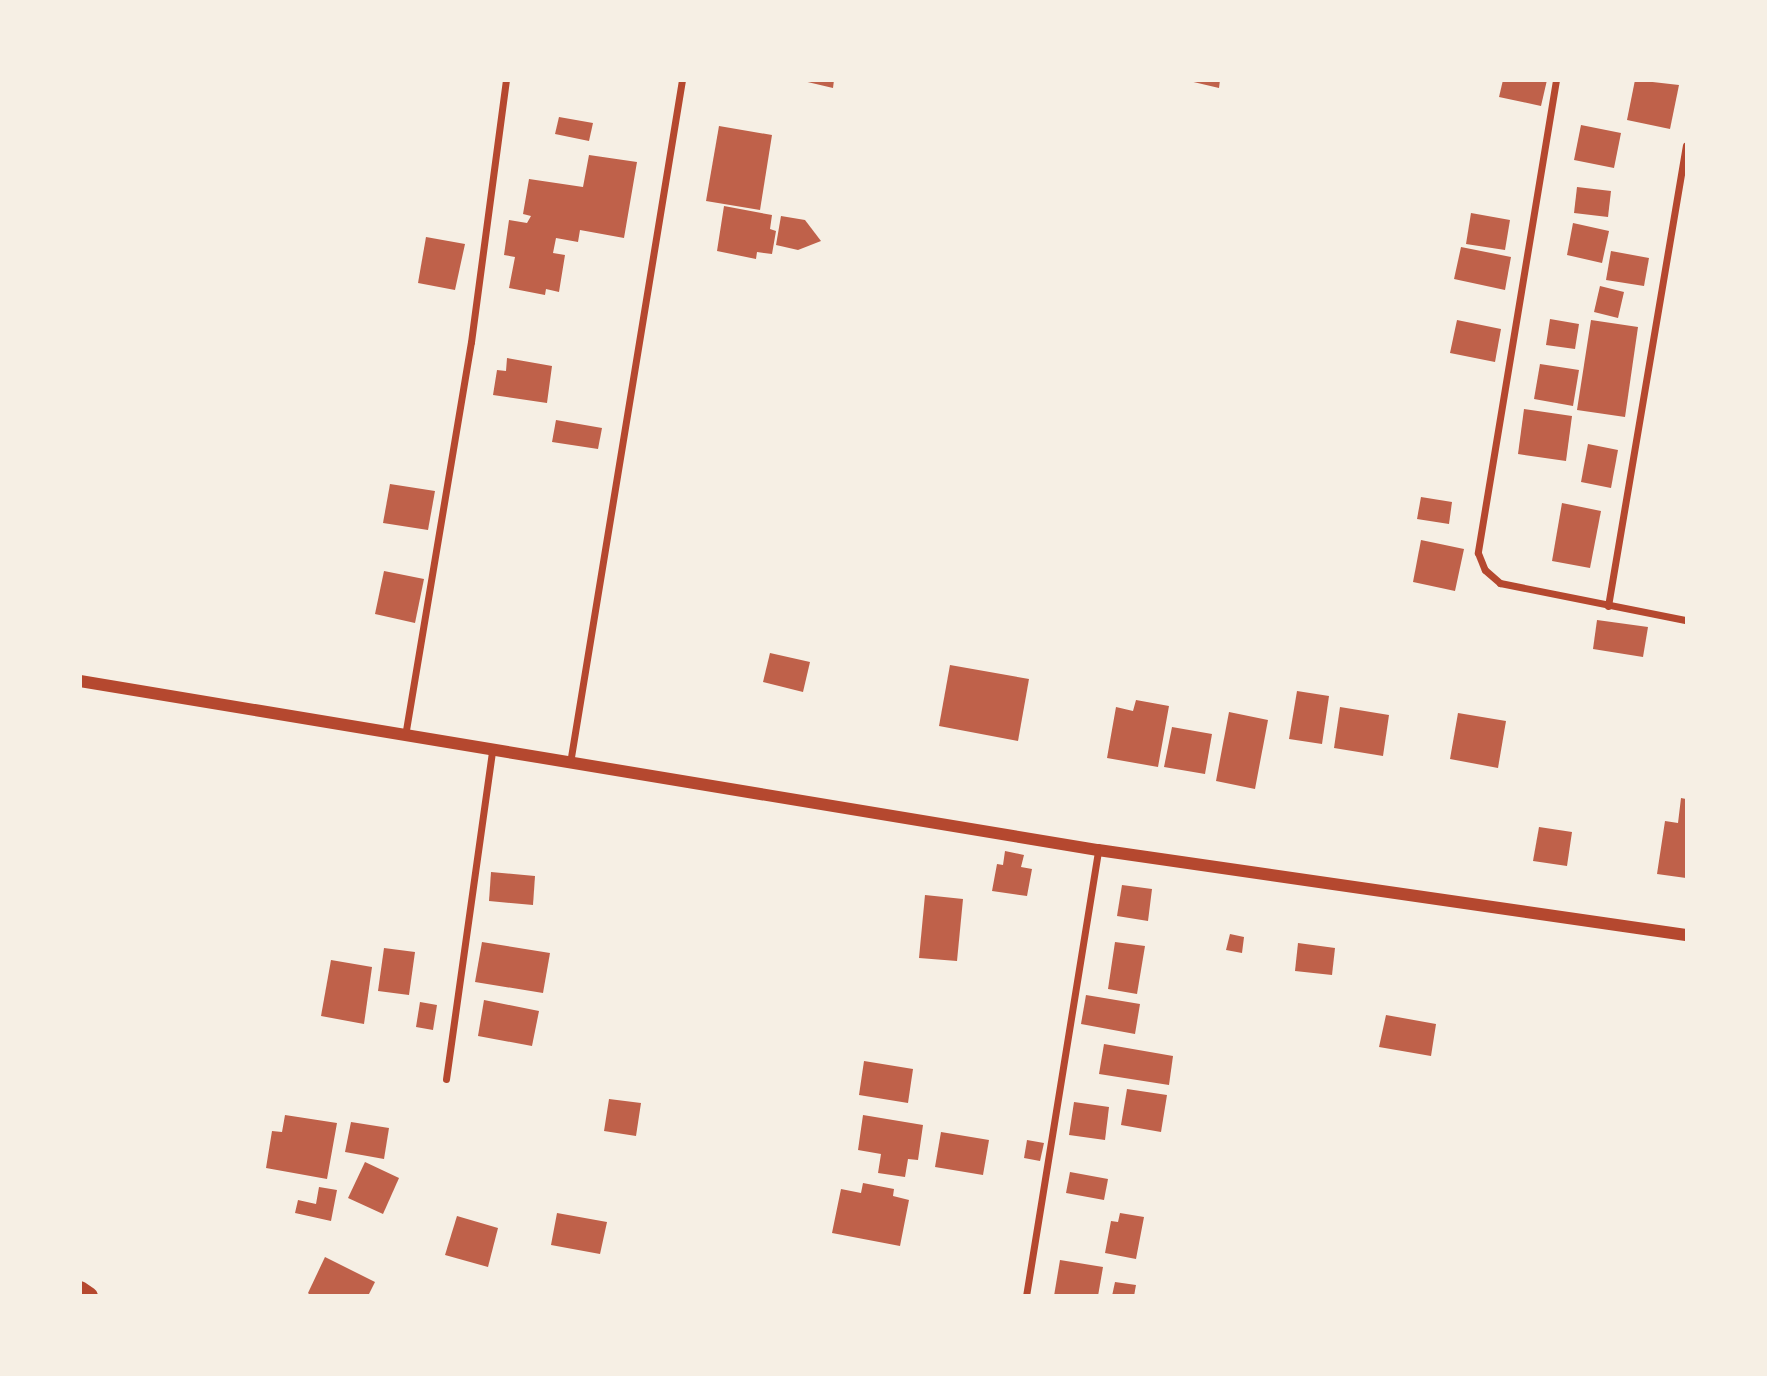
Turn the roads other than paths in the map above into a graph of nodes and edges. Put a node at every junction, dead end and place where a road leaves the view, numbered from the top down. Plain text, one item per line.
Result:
1 (506, 80) edge
2 (682, 80) edge
3 (1556, 80) edge
4 (1686, 146) edge
5 (1608, 606) junction
6 (1686, 620) edge
7 (80, 681) edge
8 (405, 736) junction
9 (492, 750) junction
10 (570, 763) junction
11 (1098, 850) junction
12 (1686, 935) edge
13 (446, 1079) dead end
14 (80, 1290) edge
15 (89, 1296) edge
16 (1026, 1296) edge

1 - 8 street
2 - 10 street
3 - 5 street
4 - 5 street
5 - 6 street
7 - 8 street
8 - 9 street
9 - 10 street
9 - 13 street
10 - 11 street
11 - 12 street
11 - 16 street
14 - 15 main road

